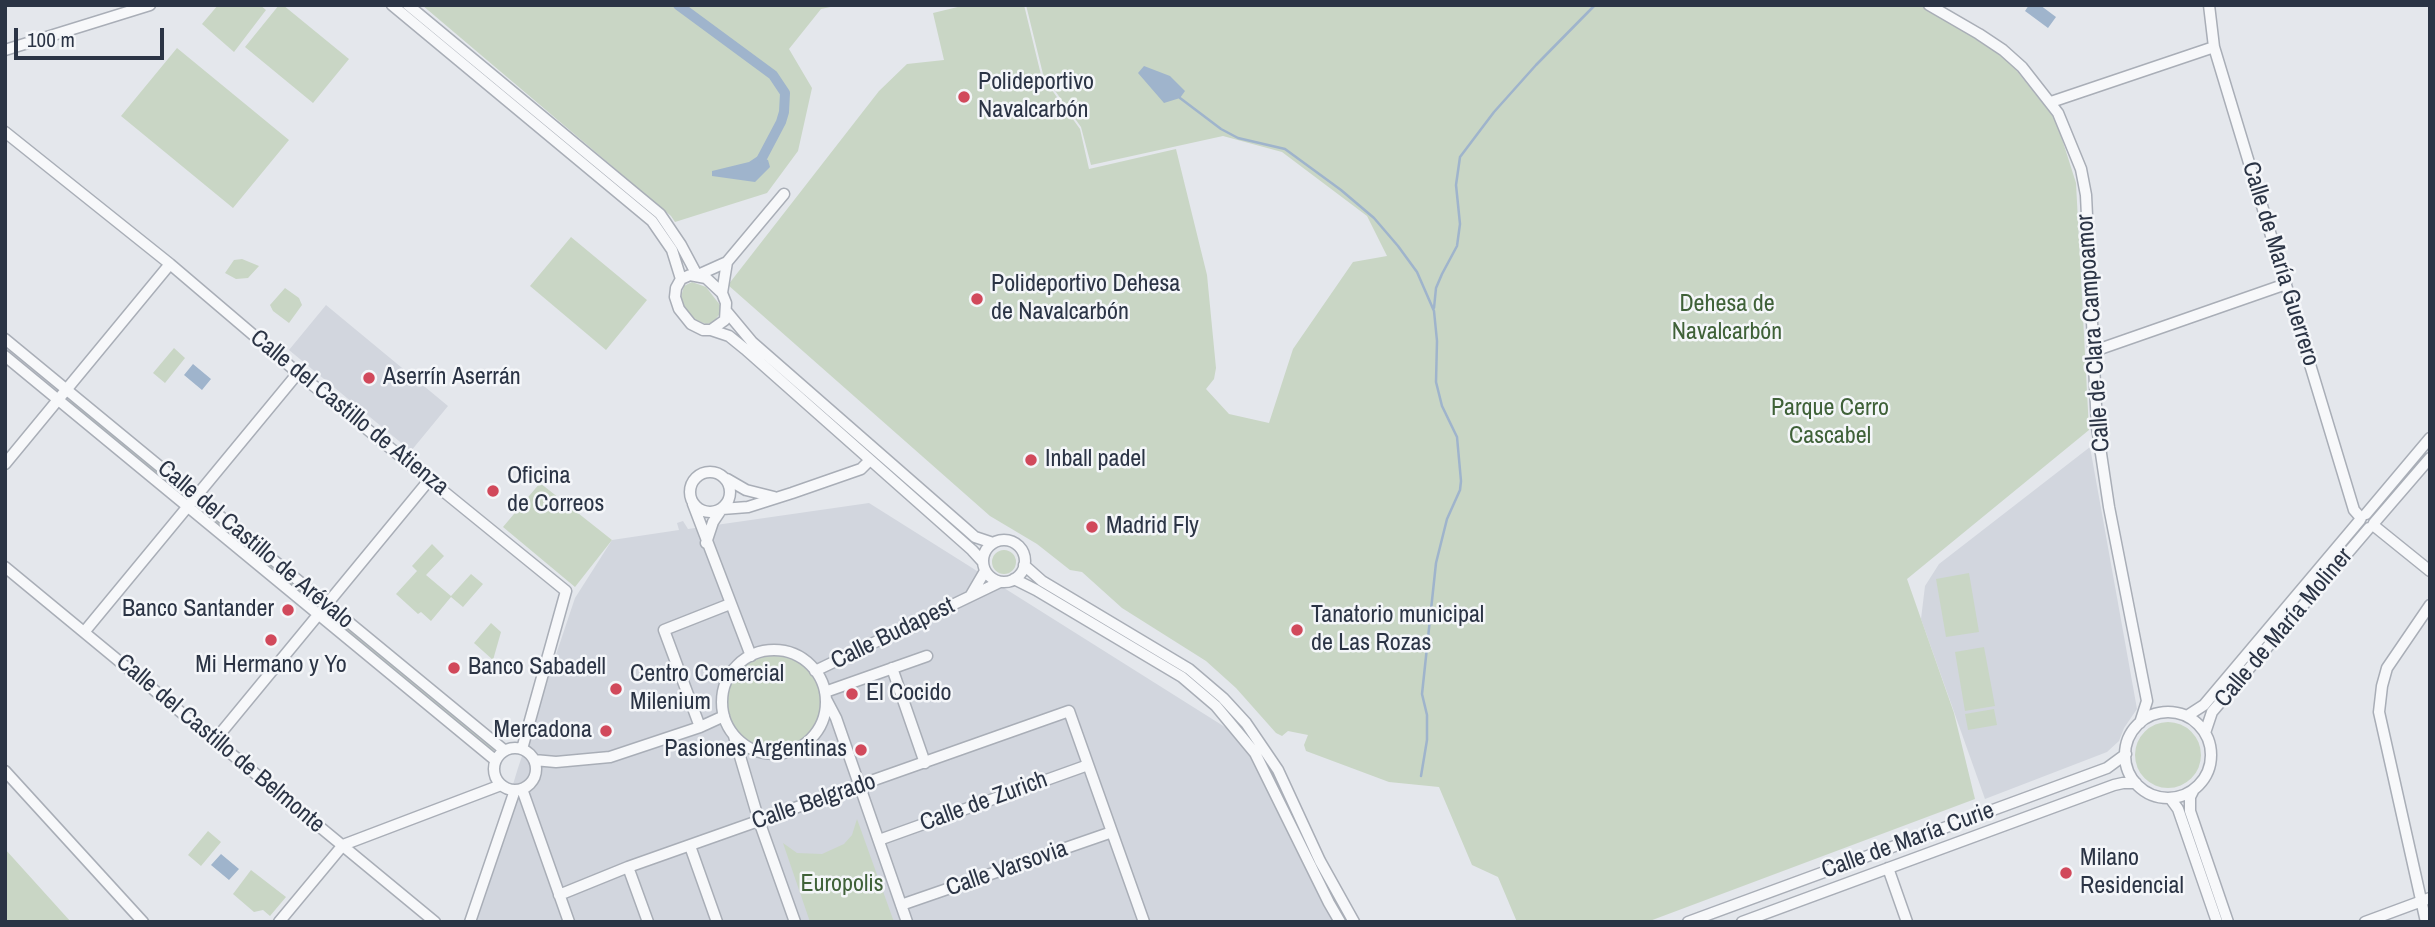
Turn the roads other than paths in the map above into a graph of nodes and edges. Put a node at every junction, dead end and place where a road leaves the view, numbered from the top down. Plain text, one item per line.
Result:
1 (150, 5) edge
2 (392, 5) edge
3 (408, 5) edge
4 (1929, 5) edge
5 (2209, 5) edge
6 (2214, 47) junction
7 (5, 50) edge
8 (2051, 102) junction
9 (5, 132) edge
10 (784, 194) dead end
11 (727, 262) junction
12 (170, 264) junction
13 (698, 275) junction
14 (681, 279) junction
15 (2286, 284) junction
16 (722, 293) junction
17 (727, 312) junction
18 (711, 330) junction
19 (5, 339) edge
20 (2094, 351) junction
21 (5, 356) edge
22 (298, 373) junction
23 (66, 390) junction
24 (58, 400) junction
25 (2430, 438) edge
26 (2430, 458) edge
27 (869, 461) junction
28 (5, 464) edge
29 (726, 478) junction
30 (430, 479) junction
31 (197, 496) junction
32 (775, 498) junction
33 (693, 504) junction
34 (187, 507) junction
35 (721, 509) junction
36 (2362, 517) junction
37 (2372, 525) junction
38 (706, 543) junction
39 (993, 543) junction
40 (1024, 565) junction
41 (5, 567) edge
42 (984, 567) junction
43 (2430, 571) edge
44 (1014, 579) junction
45 (1000, 582) junction
46 (971, 596) junction
47 (326, 603) junction
48 (730, 604) junction
49 (2430, 605) edge
50 (317, 614) junction
51 (85, 631) junction
52 (751, 656) junction
53 (928, 656) dead end
54 (892, 668) junction
55 (815, 671) junction
56 (825, 695) junction
57 (2147, 701) junction
58 (2163, 712) junction
59 (724, 716) junction
60 (2186, 716) junction
61 (2140, 723) junction
62 (701, 727) junction
63 (2205, 733) junction
64 (734, 736) junction
65 (215, 740) junction
66 (522, 749) junction
67 (504, 750) junction
68 (2126, 754) junction
69 (495, 760) junction
70 (534, 760) junction
71 (925, 763) junction
72 (1088, 765) junction
73 (5, 771) edge
74 (2136, 783) junction
75 (501, 785) junction
76 (860, 786) junction
77 (518, 789) junction
78 (2195, 789) junction
79 (2171, 798) junction
80 (759, 821) junction
81 (1112, 832) junction
82 (879, 840) junction
83 (343, 845) junction
84 (690, 846) junction
85 (628, 867) junction
86 (1888, 868) junction
87 (559, 895) junction
88 (2425, 899) edge
89 (901, 905) junction
90 (143, 922) edge
91 (279, 922) edge
92 (435, 922) edge
93 (470, 922) edge
94 (569, 922) edge
95 (648, 922) edge
96 (717, 922) edge
97 (795, 922) edge
98 (907, 922) edge
99 (1144, 922) edge
100 (1340, 922) edge
101 (1354, 922) edge
102 (1688, 922) edge
103 (1742, 922) edge
104 (1907, 922) edge
105 (2217, 922) edge
106 (2228, 922) edge
107 (2365, 922) edge
108 (2426, 922) edge

1 - 7 street
2 - 14 street
3 - 13 street
4 - 8 street, Calle de Clara Campoamor
5 - 6 street, Calle de María Guerrero
6 - 8 street
6 - 15 street, Calle de María Guerrero
8 - 20 street, Calle de Clara Campoamor
9 - 12 street, Calle del Castillo de Atienza
10 - 11 street
11 - 13 street
11 - 16 street
12 - 22 street, Calle del Castillo de Atienza
12 - 23 street
13 - 14 street
13 - 16 street
14 - 18 street
15 - 20 street
15 - 36 street, Calle de María Guerrero
16 - 17 street
17 - 18 street
17 - 39 street
18 - 27 street
19 - 23 street, Calle del Castillo de Arévalo
20 - 57 street, Calle de Clara Campoamor
21 - 24 street, Calle del Castillo de Arévalo
22 - 30 street, Calle del Castillo de Atienza
22 - 31 street
23 - 24 street
23 - 31 street, Calle del Castillo de Arévalo
24 - 28 street
24 - 34 street, Calle del Castillo de Arévalo
25 - 36 street, Calle de María Moliner
26 - 37 street, Calle de María Moliner
27 - 32 street
27 - 42 street
29 - 32 street
29 - 33 street
29 - 35 street
30 - 47 street
30 - 66 street, Calle del Castillo de Atienza
31 - 34 street
31 - 47 street, Calle del Castillo de Arévalo
32 - 35 street
33 - 35 street
33 - 38 street
34 - 50 street, Calle del Castillo de Arévalo
34 - 51 street
35 - 38 street
36 - 37 street
36 - 60 street, Calle de María Moliner
37 - 43 street
37 - 63 street, Calle de María Moliner
38 - 48 street
39 - 40 street
39 - 42 street
40 - 44 street
40 - 101 street
41 - 51 street, Calle del Castillo de Belmonte
42 - 45 street
42 - 46 street, Calle Budapest
44 - 45 street
44 - 100 street
45 - 46 street, Calle Budapest
46 - 55 street, Calle Budapest
47 - 50 street
47 - 67 street, Calle del Castillo de Arévalo
48 - 52 street
48 - 62 street
49 - 88 street
50 - 65 street
50 - 69 street, Calle del Castillo de Arévalo
51 - 65 street, Calle del Castillo de Belmonte
52 - 55 street
52 - 59 street
53 - 54 street
54 - 56 street
54 - 71 street
55 - 56 street
56 - 64 street
56 - 76 street
57 - 58 street
57 - 61 street, Calle de Clara Campoamor
58 - 60 street
58 - 61 street
59 - 62 street
59 - 64 street
60 - 63 street
61 - 68 street
62 - 70 street
63 - 78 street
64 - 80 street
65 - 83 street, Calle del Castillo de Belmonte
66 - 67 street
66 - 70 street
67 - 69 street
68 - 74 street
68 - 102 street, Calle de María Curie
69 - 75 street
70 - 77 street
71 - 72 street, Calle Belgrado
71 - 76 street, Calle Belgrado
72 - 81 street
72 - 82 street, Calle de Zurich
73 - 90 street
74 - 79 street
74 - 86 street, Calle de María Curie
75 - 77 street
75 - 83 street
76 - 80 street, Calle Belgrado
76 - 82 street
77 - 87 street
77 - 93 street
78 - 79 street
78 - 106 street
79 - 105 street
80 - 84 street, Calle Belgrado
80 - 97 street
81 - 89 street, Calle Varsovia
81 - 99 street
82 - 89 street
83 - 91 street
83 - 92 street, Calle del Castillo de Belmonte
84 - 85 street, Calle Belgrado
84 - 96 street
85 - 87 street, Calle Belgrado
85 - 95 street
86 - 103 street, Calle de María Curie
86 - 104 street
87 - 94 street
88 - 107 street
88 - 108 street
89 - 98 street

